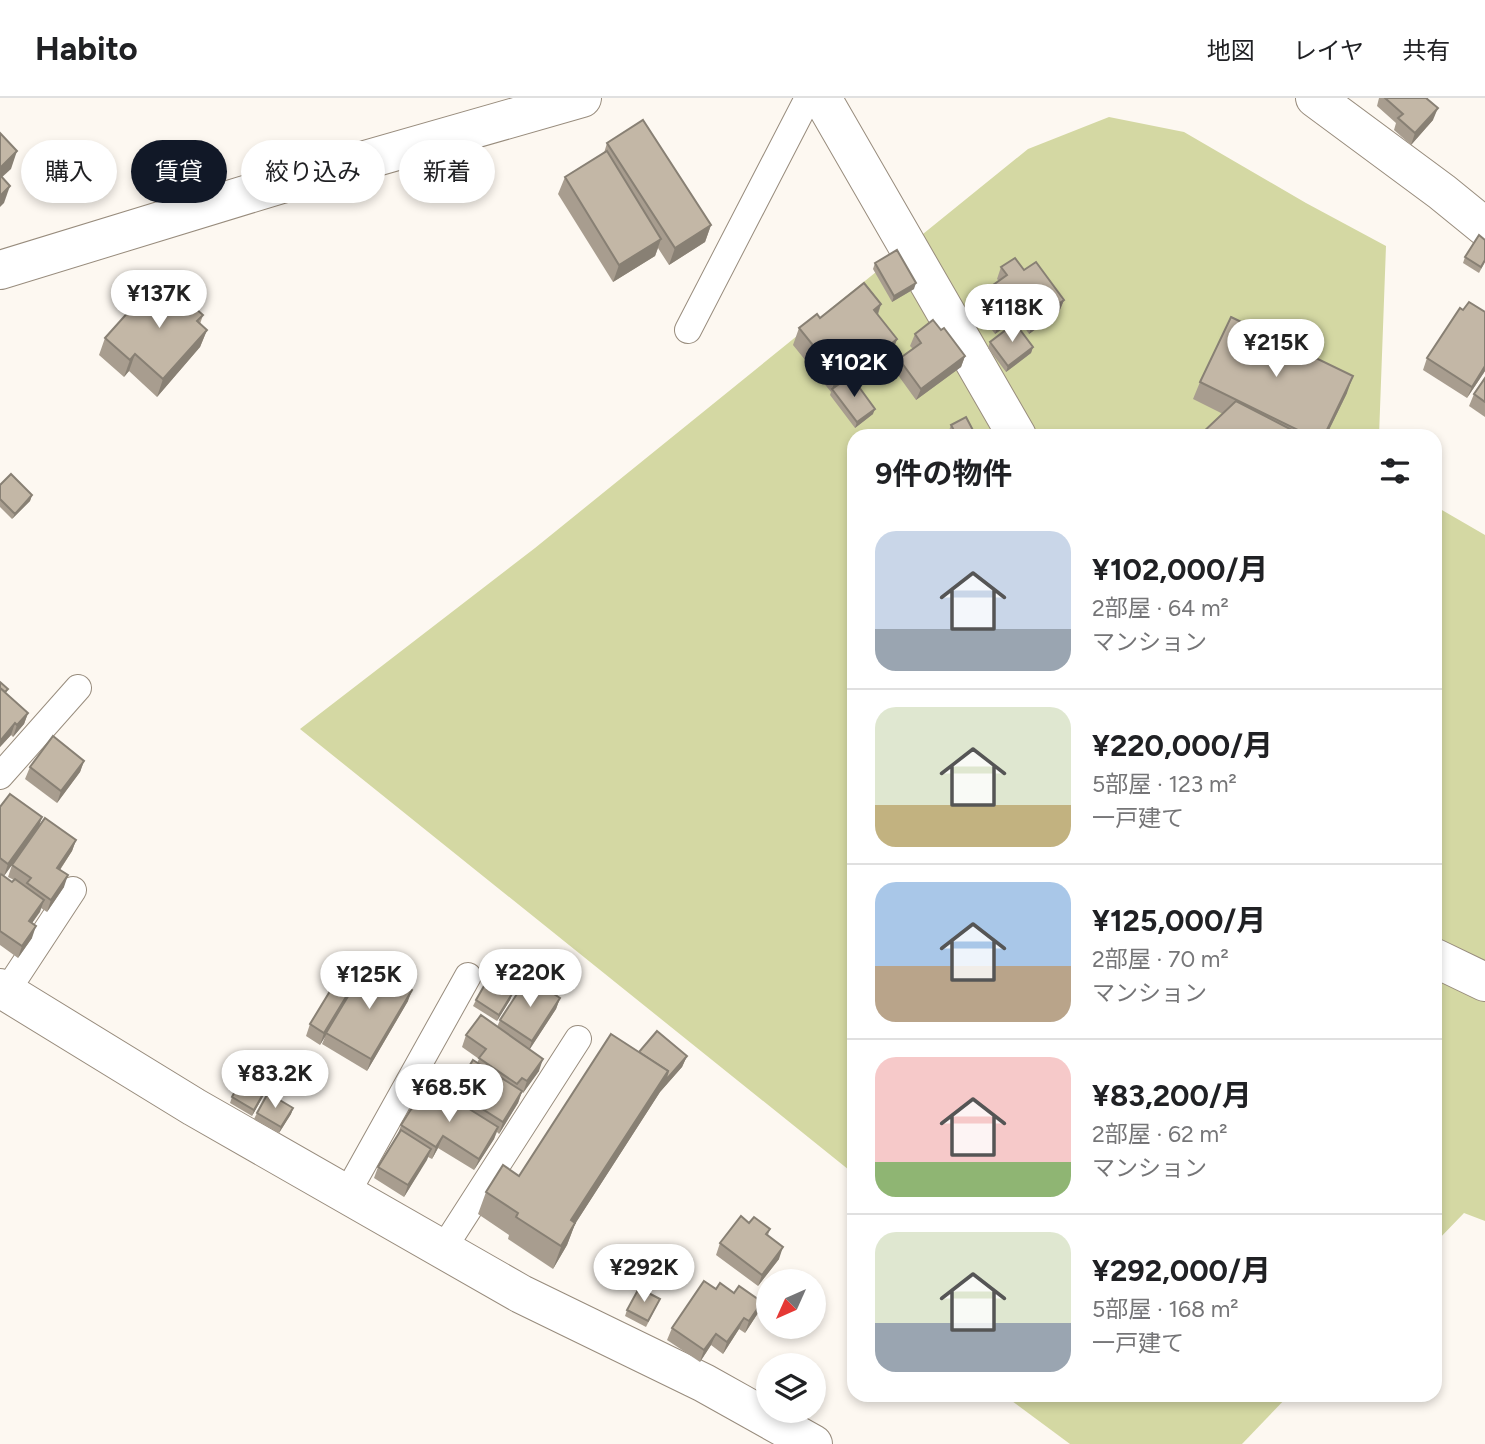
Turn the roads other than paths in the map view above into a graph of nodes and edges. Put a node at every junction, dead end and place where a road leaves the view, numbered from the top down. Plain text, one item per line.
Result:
1 (582, 98) edge
2 (808, 98) edge
3 (822, 98) edge
4 (1315, 98) edge
5 (1485, 227) edge
6 (0, 270) edge
7 (688, 331) dead end
8 (1013, 429) edge
9 (78, 688) dead end
10 (0, 776) edge
11 (73, 890) dead end
12 (1442, 961) edge
13 (468, 976) dead end
14 (1485, 982) edge
15 (3, 990) edge
16 (578, 1039) dead end
17 (347, 1193) junction
18 (443, 1249) junction
19 (813, 1444) edge

1 - 6 main road
2 - 7 street
3 - 8 main road
4 - 5 main road
9 - 10 street
11 - 15 street
12 - 14 main road
13 - 17 street
15 - 17 main road
16 - 18 street
17 - 18 main road
18 - 19 main road

